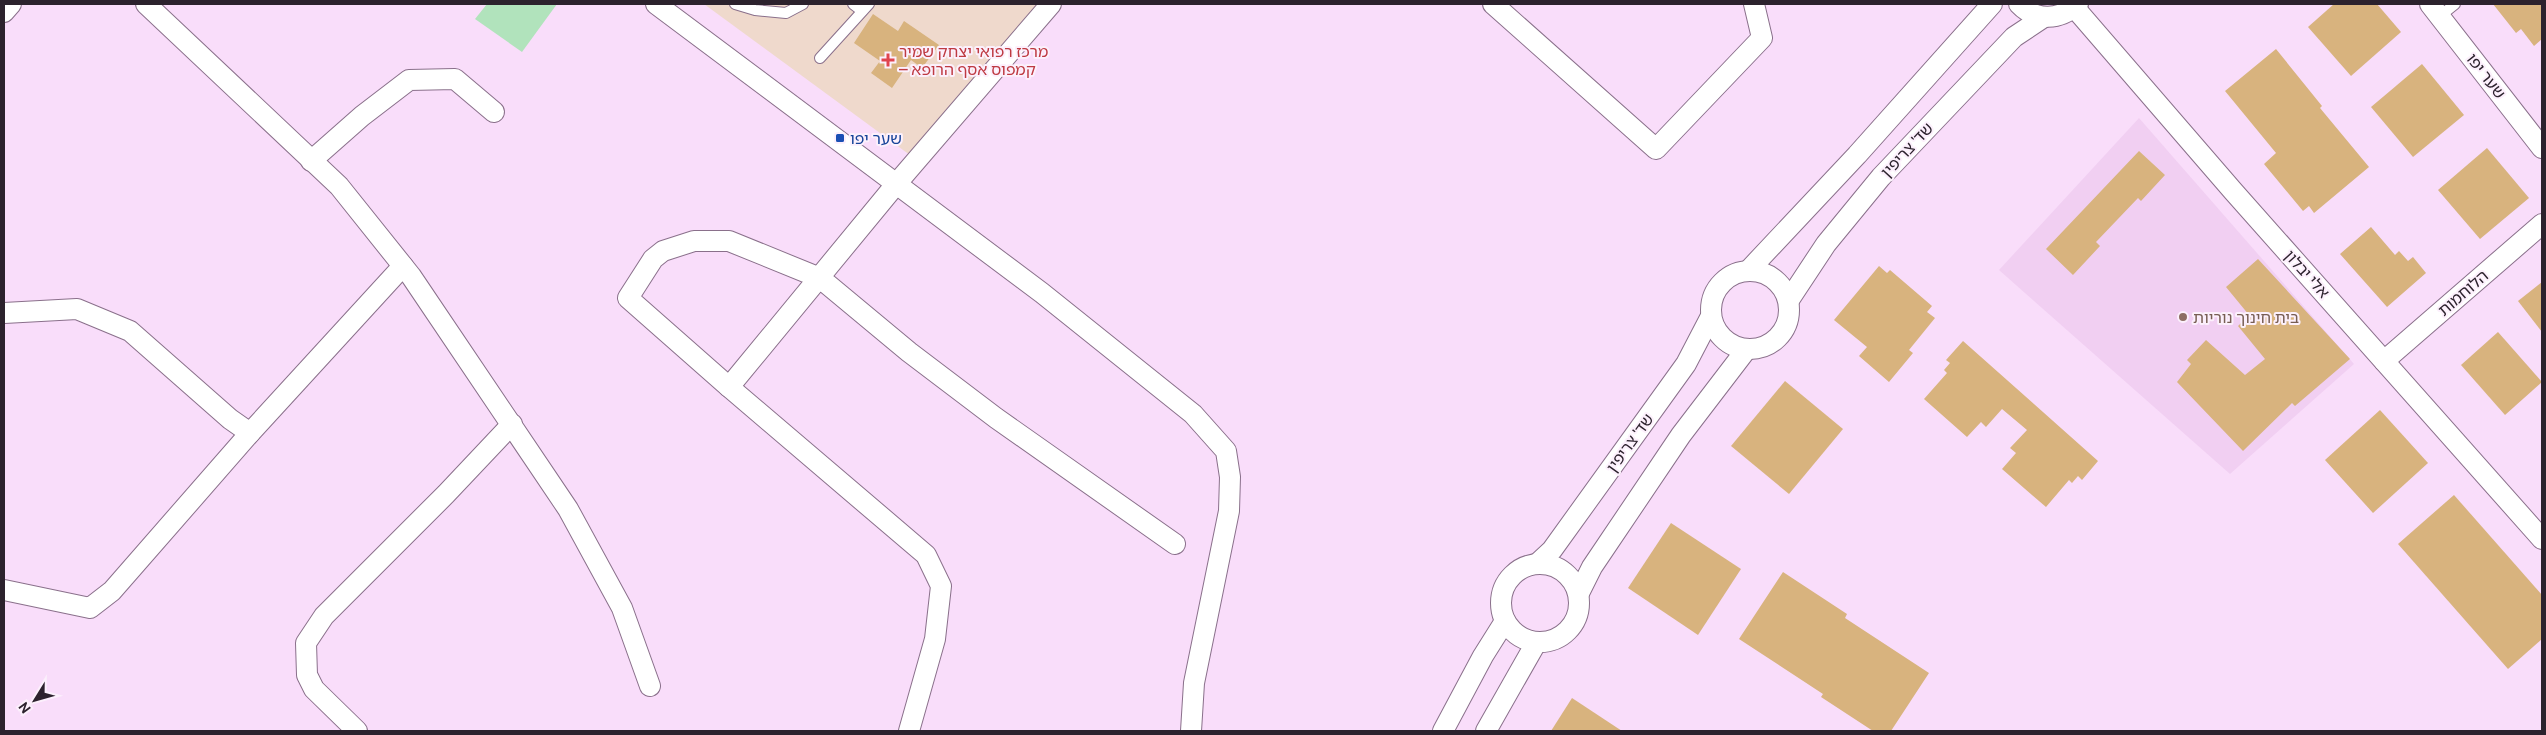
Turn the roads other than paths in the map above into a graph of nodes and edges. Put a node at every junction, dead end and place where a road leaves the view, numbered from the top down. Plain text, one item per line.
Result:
1 (12, 4) edge
2 (146, 4) edge
3 (656, 4) edge
4 (735, 4) edge
5 (803, 4) edge
6 (853, 4) edge
7 (1052, 4) edge
8 (1493, 4) edge
9 (1754, 4) edge
10 (1992, 4) edge
11 (2019, 4) edge
12 (2455, 4) edge
13 (2076, 6) edge
14 (866, 7) edge
15 (2435, 10) edge
16 (4, 12) edge
17 (2044, 17) junction
18 (820, 58) dead end
19 (494, 112) dead end
20 (2542, 148) edge
21 (312, 161) junction
22 (897, 183) junction
23 (2542, 224) edge
24 (403, 266) junction
25 (1748, 270) junction
26 (820, 278) junction
27 (1789, 300) junction
28 (4, 313) edge
29 (1711, 316) junction
30 (1746, 350) junction
31 (2384, 361) junction
32 (729, 387) junction
33 (512, 424) junction
34 (250, 433) junction
35 (2542, 539) edge
36 (1175, 544) dead end
37 (1538, 563) junction
38 (4, 590) edge
39 (1578, 592) junction
40 (1505, 621) junction
41 (1536, 642) junction
42 (650, 686) dead end
43 (357, 731) edge
44 (909, 731) edge
45 (1191, 731) edge
46 (1443, 731) edge
47 (1486, 731) edge

1 - 16 street
2 - 21 street
3 - 22 street
4 - 5 lane
6 - 14 lane
7 - 22 street
8 - 9 street
10 - 25 street, שד' צריפין
11 - 17 street
12 - 15 lane
13 - 17 street, שד' צריפין
13 - 31 street, אלי יבלון
14 - 18 lane
15 - 20 street, שער יפו
17 - 27 street, שד' צריפין
19 - 21 street
21 - 24 street
22 - 26 street
22 - 45 street
23 - 31 street, הלוחמות
24 - 33 street
24 - 34 street
25 - 27 street
25 - 29 street
26 - 32 street
26 - 32 street
26 - 36 street
27 - 30 street
28 - 34 street
29 - 30 street
29 - 37 street, שד' צריפין
30 - 39 street
31 - 35 street, אלי יבלון
32 - 44 street
33 - 42 street
33 - 43 street
34 - 38 street
37 - 39 street
37 - 40 street
39 - 41 street
40 - 41 street
40 - 46 street
41 - 47 street

